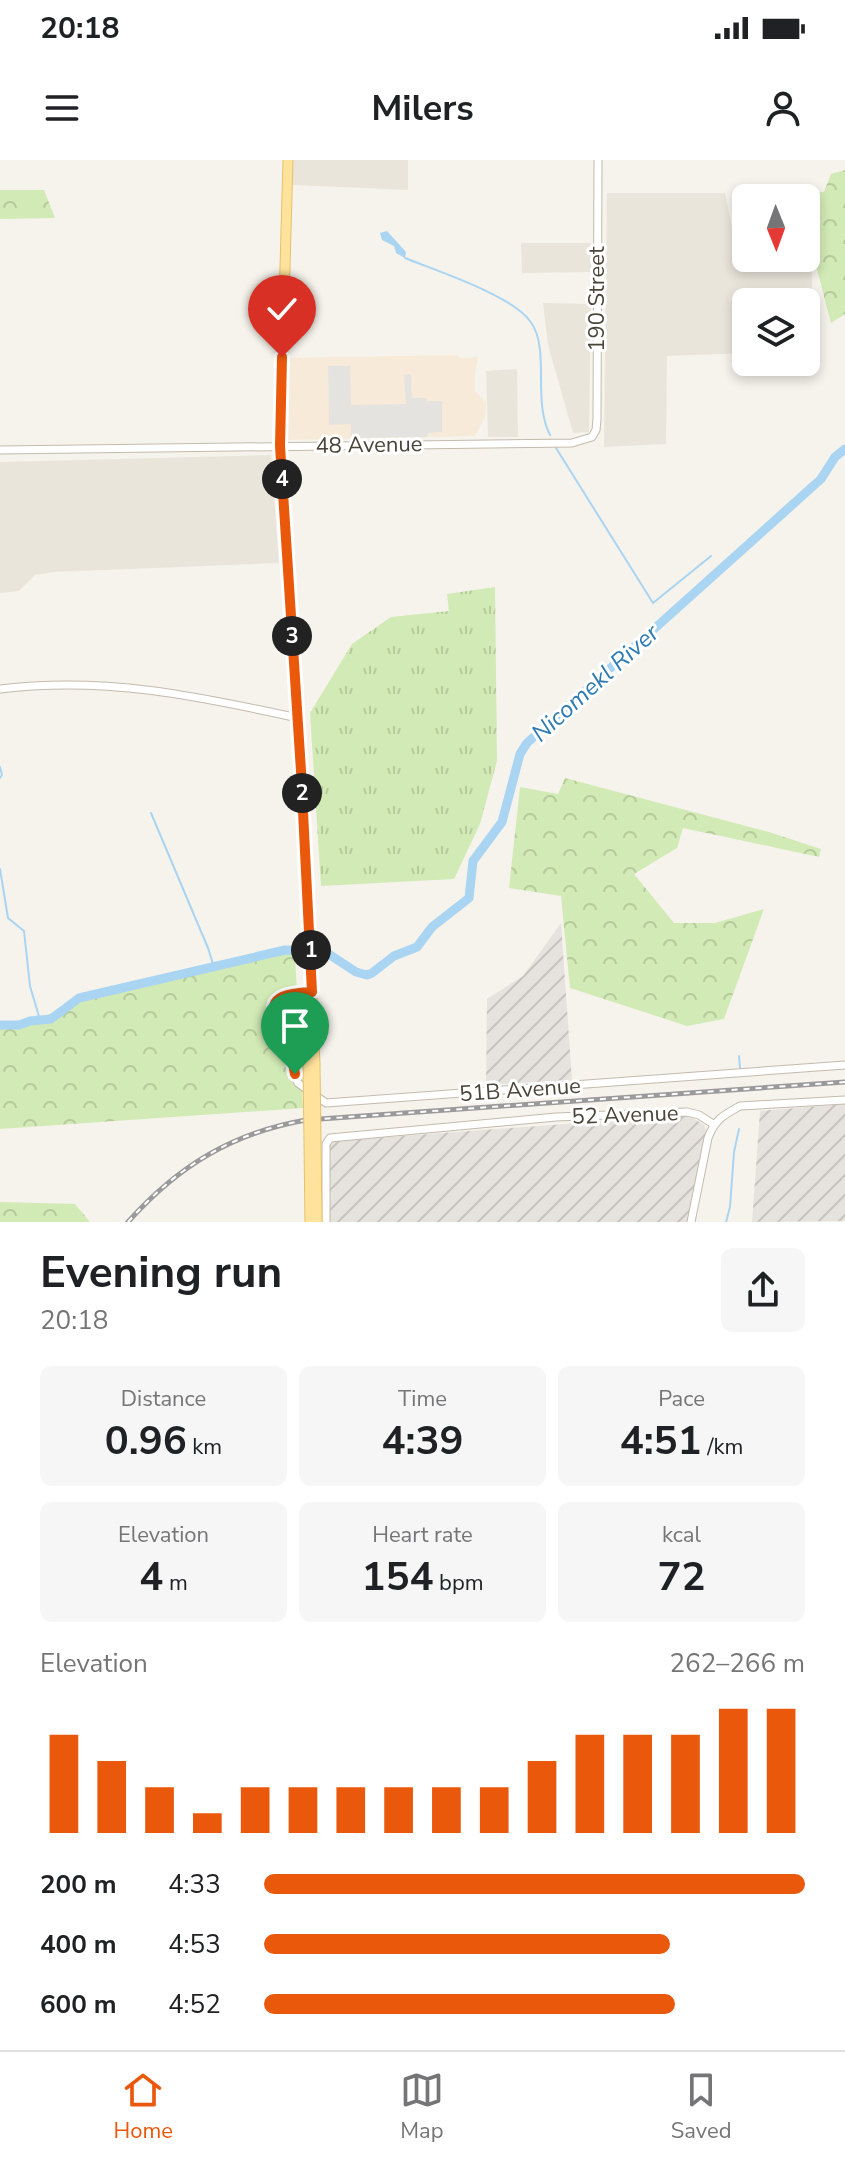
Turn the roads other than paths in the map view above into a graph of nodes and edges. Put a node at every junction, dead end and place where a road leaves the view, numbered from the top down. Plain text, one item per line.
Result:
1 (288, 160) edge
2 (598, 160) edge
3 (592, 437) joint
4 (280, 446) junction
5 (0, 450) edge
6 (0, 689) edge
7 (298, 718) junction
8 (312, 992) junction
9 (285, 995) junction
10 (312, 1018) junction
11 (309, 1045) junction
12 (311, 1063) junction
13 (845, 1065) edge
14 (845, 1100) edge
15 (713, 1124) junction
16 (310, 1222) edge
17 (317, 1222) edge
18 (326, 1222) edge
19 (691, 1222) edge

1 - 4 main road
2 - 3 street, 190 Street
3 - 4 street, 48 Avenue
4 - 5 street, 48 Avenue
4 - 7 main road
6 - 7 street
7 - 8 main road
8 - 9 street
8 - 10 main road
9 - 11 main road
9 - 13 street, 51B Avenue
10 - 11 main road
10 - 12 main road
11 - 12 main road
12 - 16 main road, bridge
12 - 17 main road, bridge
14 - 15 street
15 - 18 street, 52 Avenue
15 - 19 street

